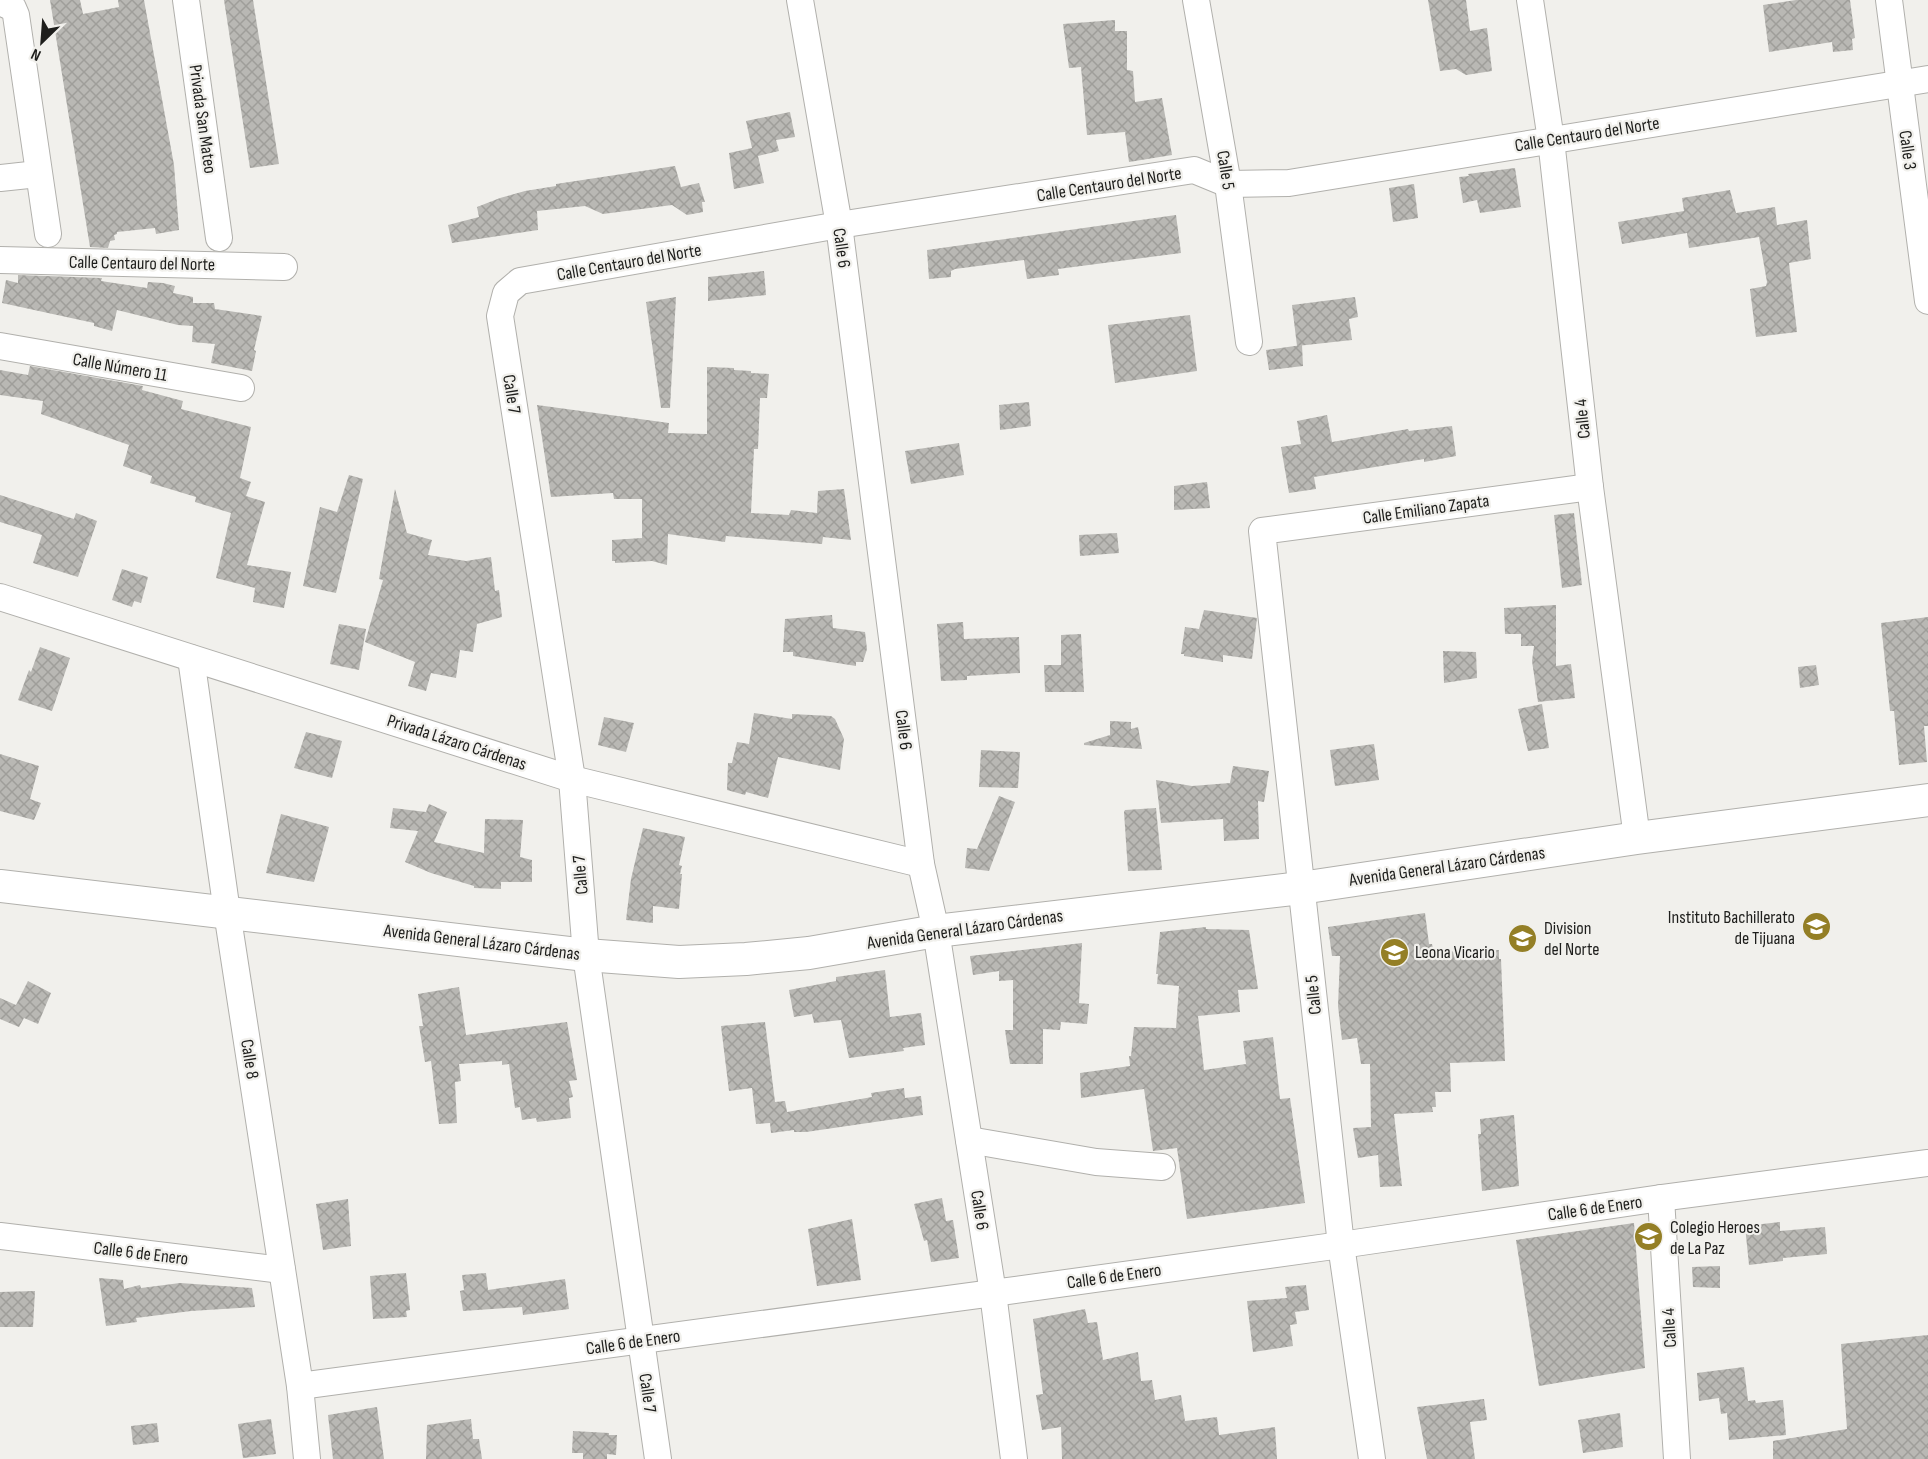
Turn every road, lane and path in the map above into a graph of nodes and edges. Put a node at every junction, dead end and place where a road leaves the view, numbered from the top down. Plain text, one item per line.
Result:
1 (186, 0) edge
2 (800, 0) edge
3 (1196, 0) edge
4 (1530, 0) edge
5 (1889, 0) edge
6 (0, 2) edge
7 (1928, 79) edge
8 (1899, 84) junction
9 (1551, 140) junction
10 (38, 174) junction
11 (0, 178) edge
12 (1228, 184) junction
13 (839, 225) junction
14 (48, 234) dead end
15 (219, 238) dead end
16 (0, 260) edge
17 (284, 267) dead end
18 (506, 293) joint
19 (1928, 301) edge
20 (1249, 342) dead end
21 (0, 346) edge
22 (241, 388) dead end
23 (1590, 487) junction
24 (1262, 531) joint
25 (0, 597) edge
26 (191, 658) junction
27 (572, 779) junction
28 (1928, 800) edge
29 (1637, 838) junction
30 (921, 864) junction
31 (0, 886) edge
32 (1301, 888) junction
33 (227, 912) junction
34 (936, 930) junction
35 (586, 955) junction
36 (969, 1140) junction
37 (1928, 1163) edge
38 (1162, 1167) dead end
39 (1661, 1198) junction
40 (0, 1236) edge
41 (1341, 1245) junction
42 (282, 1270) junction
43 (993, 1293) junction
44 (640, 1341) junction
45 (300, 1386) junction
46 (307, 1459) edge
47 (658, 1459) edge
48 (1014, 1459) edge
49 (1372, 1459) edge
50 (1677, 1459) edge

1 - 15 street, Privada San Mateo
2 - 13 street, Calle 6
3 - 12 street, Calle 5
4 - 9 street, Calle 4
5 - 8 street, Calle 3
6 - 10 street
7 - 8 street, Calle Centauro del Norte
8 - 9 street, Calle Centauro del Norte
8 - 19 street, Calle 3
9 - 12 street, Calle Centauro del Norte
9 - 23 street, Calle 4
10 - 11 street
10 - 14 street
12 - 13 street, Calle Centauro del Norte
12 - 20 street, Calle 5
13 - 18 street, Calle Centauro del Norte
13 - 30 street, Calle 6
16 - 17 street, Calle Centauro del Norte
18 - 27 street, Calle 7
21 - 22 street, Calle Número 11
23 - 24 street, Calle Emiliano Zapata
23 - 29 street, Calle 4
24 - 32 street, Calle 5
25 - 26 street, Privada Lázaro Cárdenas
26 - 27 street, Privada Lázaro Cárdenas
26 - 33 street, Calle 8
27 - 30 street, Privada Lázaro Cárdenas
27 - 35 street, Calle 7
28 - 29 main road, Avenida General Lázaro Cárdenas
29 - 32 main road, Avenida General Lázaro Cárdenas
30 - 34 street, Calle 6
31 - 33 main road, Avenida General Lázaro Cárdenas
32 - 34 main road, Avenida General Lázaro Cárdenas
32 - 41 street, Calle 5
33 - 35 main road, Avenida General Lázaro Cárdenas
33 - 42 street, Calle 8
34 - 35 main road, Avenida General Lázaro Cárdenas
34 - 36 street, Calle 6
35 - 44 street, Calle 7
36 - 38 street
36 - 43 street, Calle 6
37 - 39 street, Calle 6 de Enero
39 - 41 street, Calle 6 de Enero
39 - 50 street, Calle 4
40 - 42 street, Calle 6 de Enero
41 - 43 street, Calle 6 de Enero
41 - 49 street, Calle 5
42 - 45 street, Calle 8
43 - 44 street, Calle 6 de Enero
43 - 48 street, Calle 6
44 - 45 street, Calle 6 de Enero
44 - 47 street, Calle 7
45 - 46 street, Calle 8

